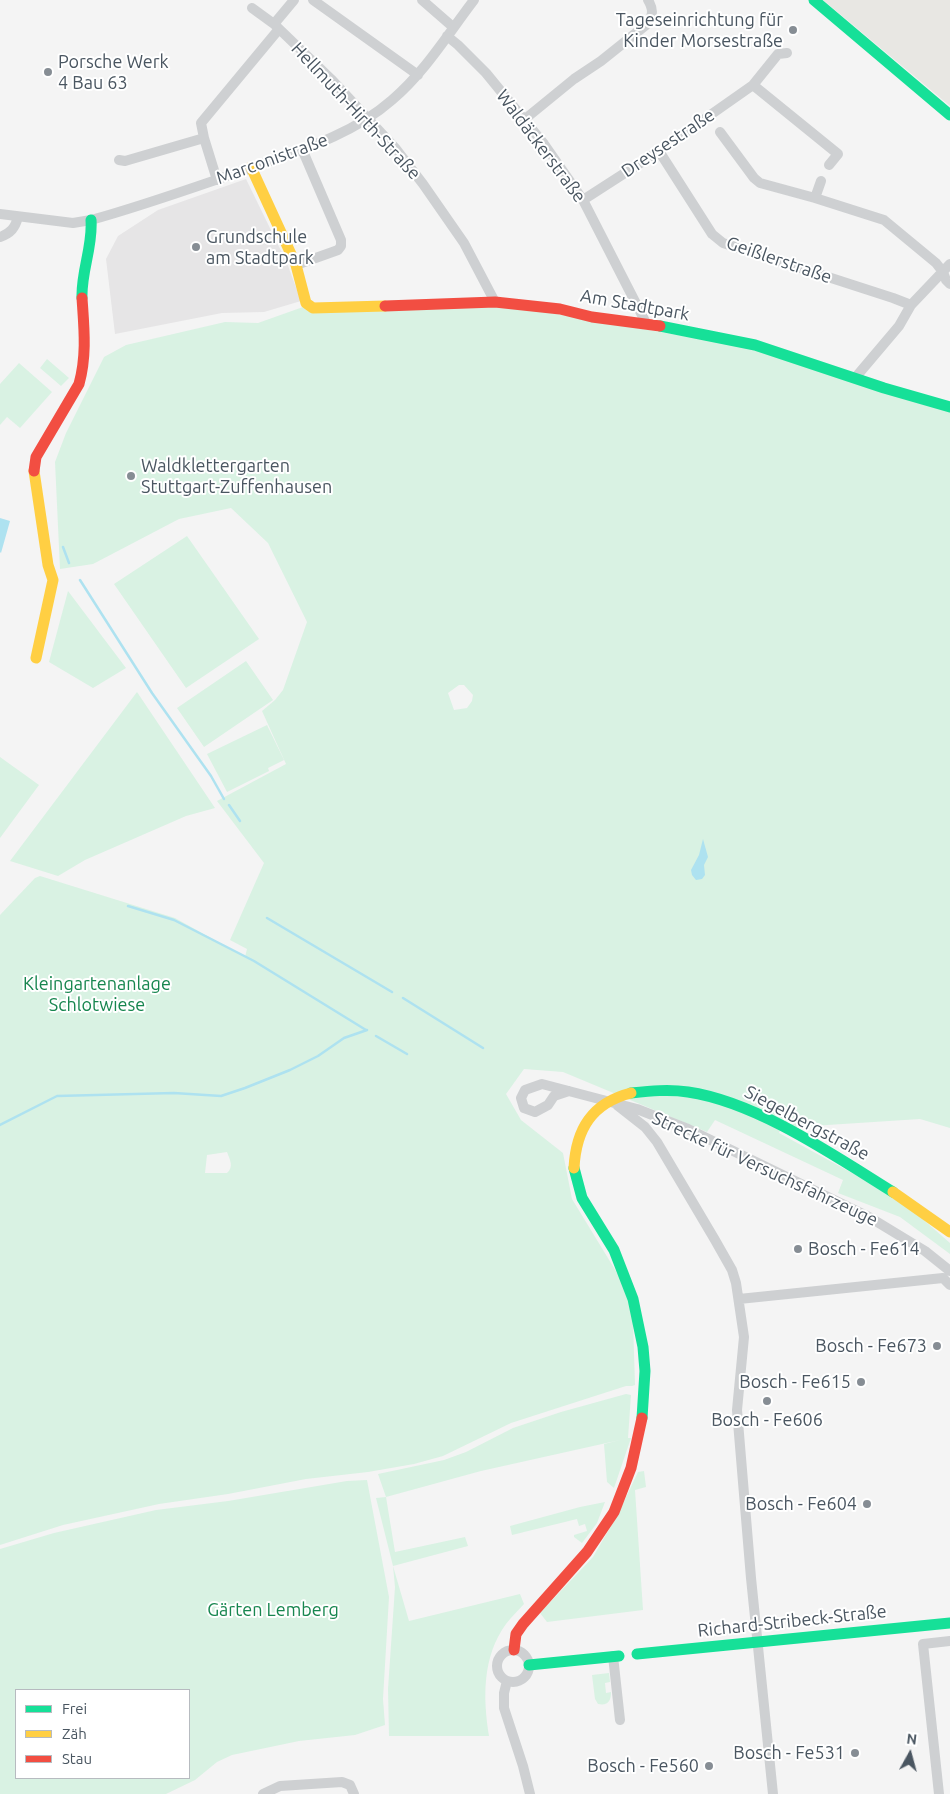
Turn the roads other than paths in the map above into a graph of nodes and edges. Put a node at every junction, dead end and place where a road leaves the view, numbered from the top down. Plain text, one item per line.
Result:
1 (294, 0) edge
2 (313, 0) edge
3 (422, 0) edge
4 (474, 0) edge
5 (648, 0) edge
6 (814, 0) edge
7 (252, 8) dead end
8 (276, 26) junction
9 (453, 26) junction
10 (446, 36) junction
11 (787, 53) dead end
12 (418, 75) junction
13 (753, 85) junction
14 (950, 115) edge
15 (368, 119) junction
16 (525, 119) junction
17 (720, 132) dead end
18 (204, 138) junction
19 (302, 149) junction
20 (659, 151) junction
21 (119, 160) dead end
22 (251, 167) junction
23 (217, 180) junction
24 (815, 198) junction
25 (583, 200) junction
26 (0, 214) edge
27 (18, 216) junction
28 (90, 220) junction
29 (0, 237) edge
30 (296, 265) junction
31 (947, 268) edge
32 (950, 284) edge
33 (495, 302) junction
34 (911, 305) junction
35 (646, 323) junction
36 (855, 378) junction
37 (950, 406) edge
38 (36, 658) dead end
39 (569, 1091) dead end
40 (618, 1104) junction
41 (950, 1232) edge
42 (950, 1271) edge
43 (950, 1285) edge
44 (739, 1299) junction
45 (950, 1623) edge
46 (757, 1641) junction
47 (950, 1641) edge
48 (514, 1650) junction
49 (638, 1654) dead end
50 (616, 1656) joint
51 (529, 1665) junction
52 (507, 1681) junction
53 (620, 1720) dead end
54 (263, 1794) edge
55 (354, 1794) edge
56 (530, 1794) edge
57 (773, 1794) edge
58 (939, 1794) edge

1 - 8 street
2 - 12 street
3 - 9 street
4 - 9 street, Marconistraße
5 - 16 street
6 - 14 street
7 - 8 street, Hellmuth-Hirth-Straße
8 - 15 street, Hellmuth-Hirth-Straße
8 - 18 street
9 - 10 street, Marconistraße
10 - 12 street, Marconistraße
10 - 16 street, Waldäckerstraße
11 - 13 street, Dreysestraße
12 - 15 street, Marconistraße
13 - 20 street, Dreysestraße
13 - 24 street
15 - 19 street, Marconistraße
15 - 33 street, Hellmuth-Hirth-Straße
16 - 25 street, Waldäckerstraße
17 - 24 street
18 - 21 street
18 - 23 street
19 - 22 street, Marconistraße
19 - 30 street
20 - 25 street, Dreysestraße
20 - 34 street, Geißlerstraße
22 - 23 street, Marconistraße
22 - 30 street
23 - 28 street, Marconistraße
24 - 31 street
25 - 35 street, Waldäckerstraße
26 - 27 street, Marconistraße
27 - 28 street, Marconistraße
27 - 29 street
28 - 38 street
30 - 33 street, Am Stadtpark
31 - 32 street
31 - 34 street
33 - 35 street, Am Stadtpark
34 - 36 street
35 - 36 street, Am Stadtpark
36 - 37 street, Am Stadtpark
39 - 40 street, Strecke für Versuchsfahrzeuge
40 - 42 street, Strecke für Versuchsfahrzeuge
40 - 44 street
41 - 48 street, Siegelbergstraße, bridge
43 - 44 street
44 - 46 street
45 - 46 street, Richard-Stribeck-Straße
46 - 49 street, Richard-Stribeck-Straße
46 - 57 street
47 - 58 street
48 - 51 street
48 - 52 street
50 - 51 street
50 - 53 street
51 - 52 street
52 - 56 street
54 - 55 street

